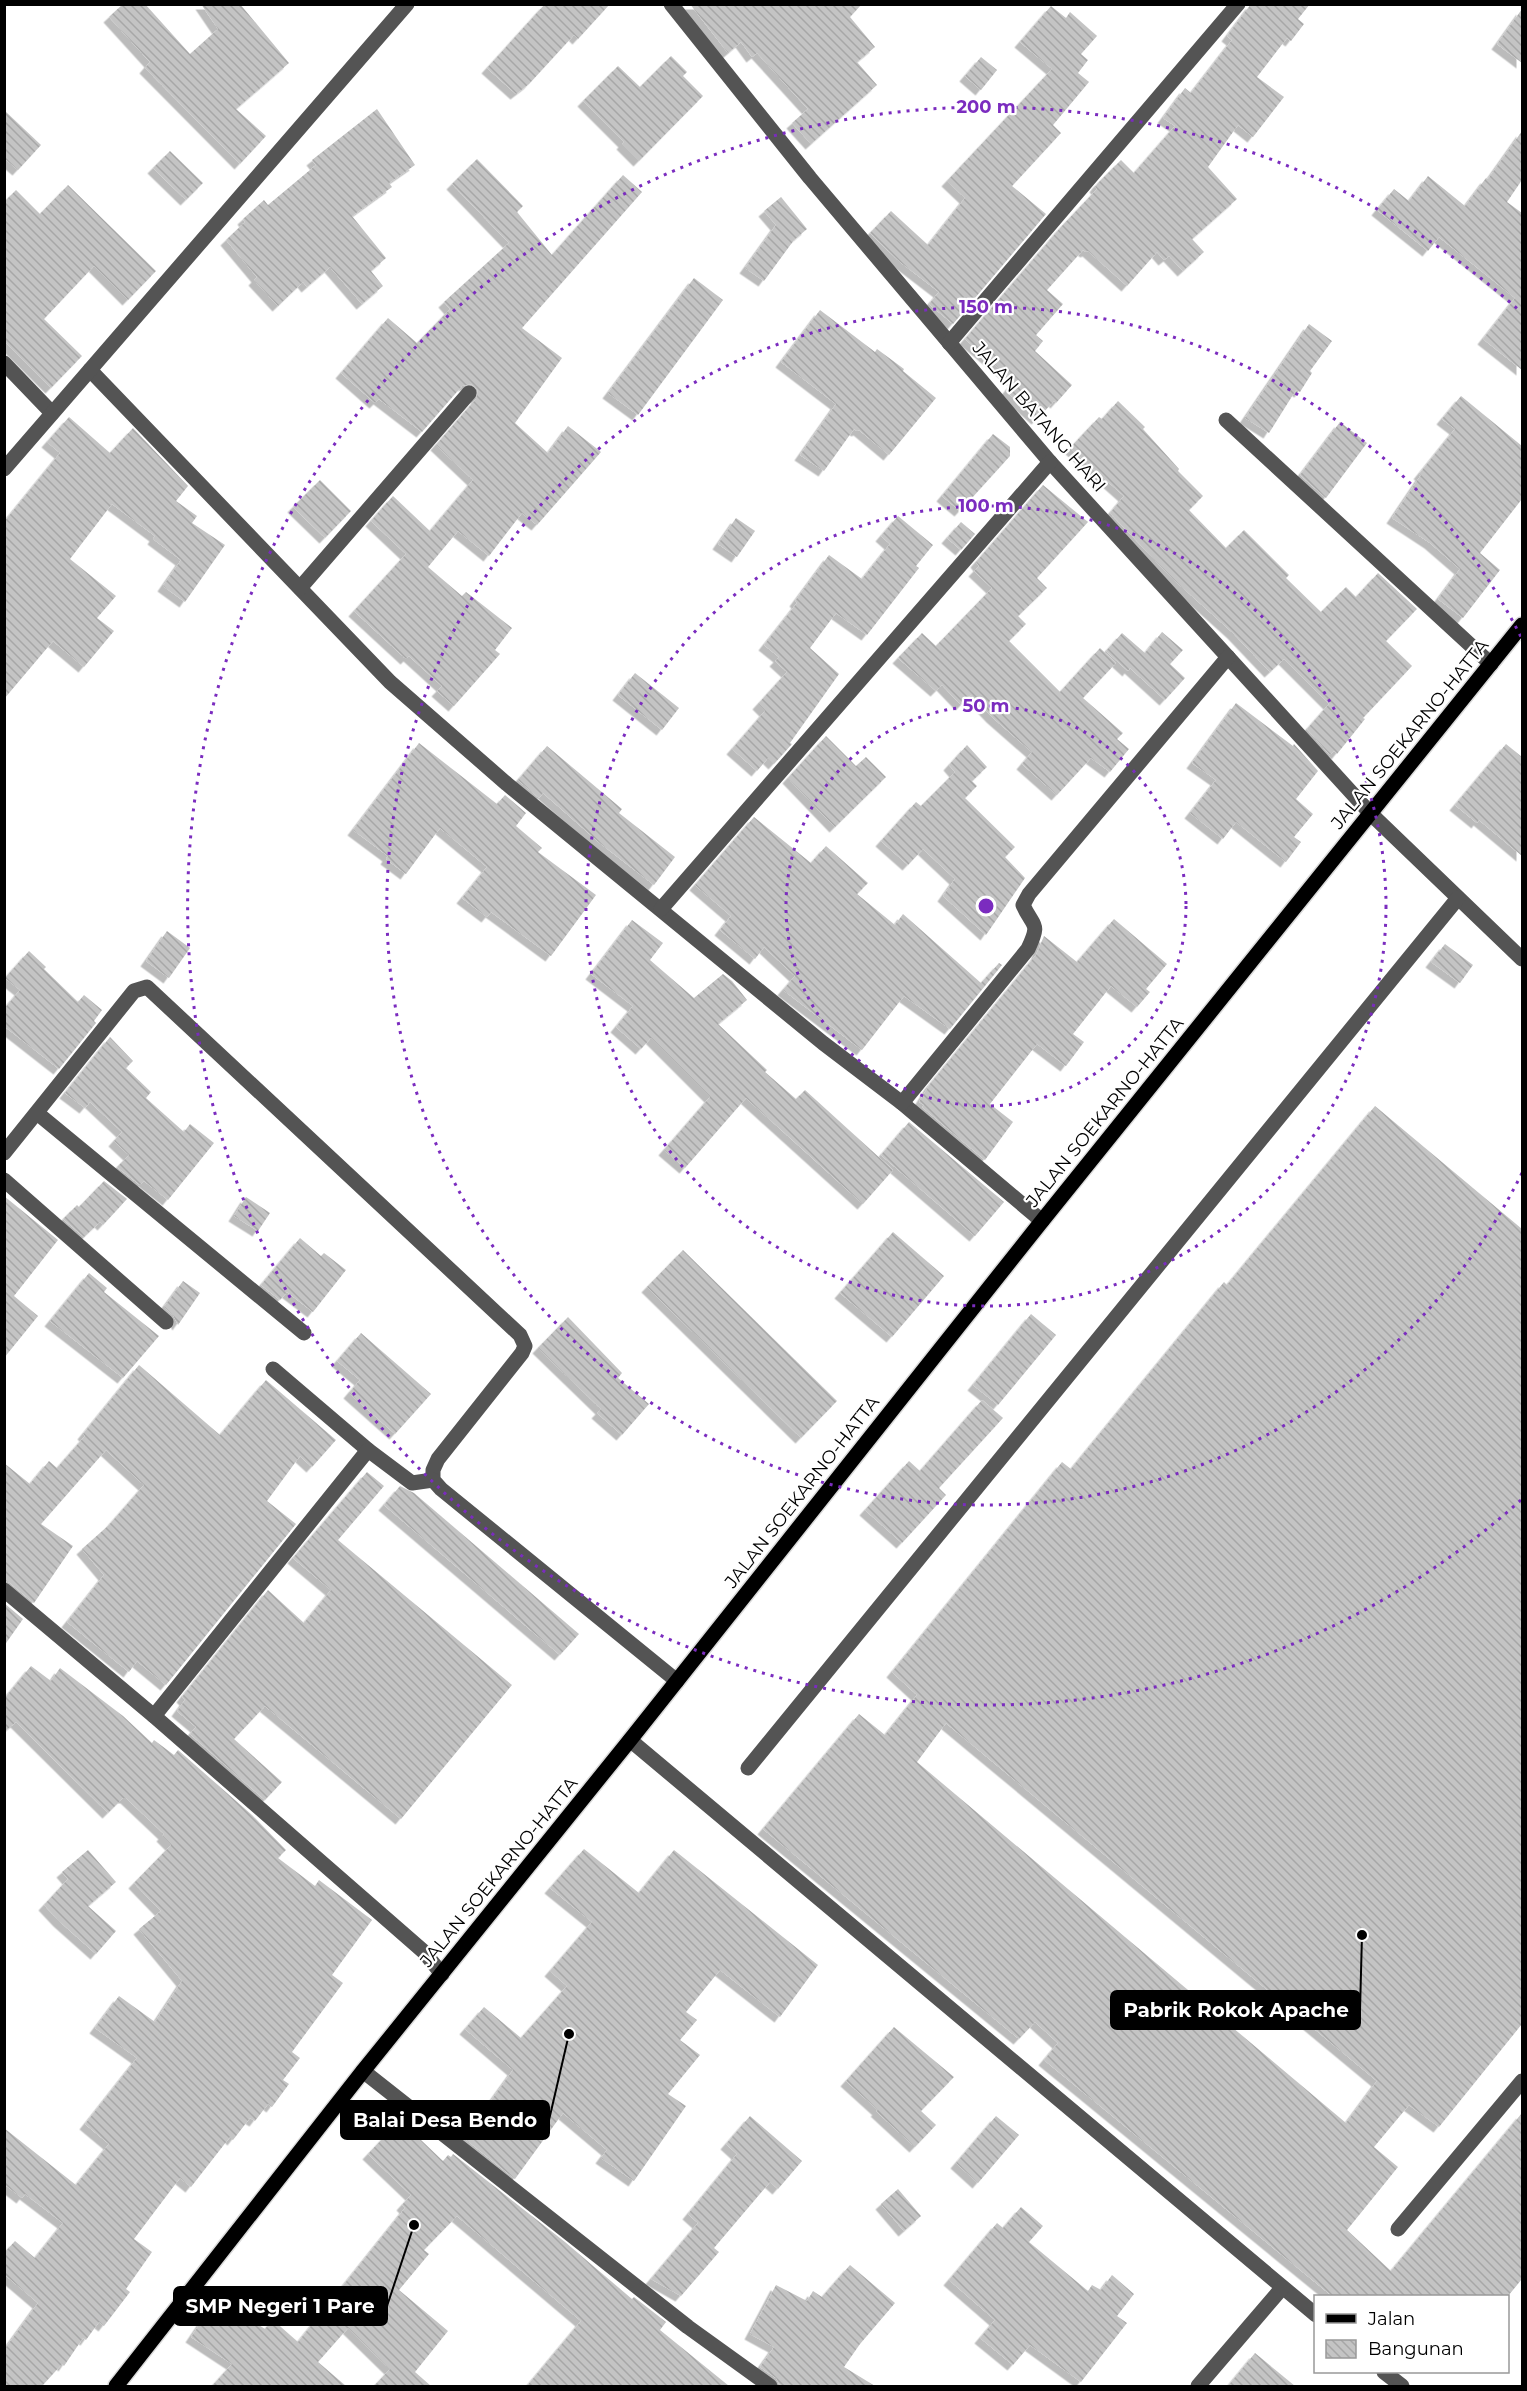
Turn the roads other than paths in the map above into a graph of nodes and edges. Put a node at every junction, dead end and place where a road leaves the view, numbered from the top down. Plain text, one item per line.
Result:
1 (407, 4) edge
2 (671, 4) edge
3 (1238, 4) edge
4 (950, 343) junction
5 (4, 363) edge
6 (90, 370) junction
7 (469, 393) dead end
8 (52, 412) junction
9 (1226, 420) dead end
10 (1050, 462) junction
11 (4, 469) edge
12 (300, 588) junction
13 (1522, 625) edge
14 (1228, 657) junction
15 (1491, 664) junction
16 (1371, 814) junction
17 (1458, 898) junction
18 (661, 909) junction
19 (1522, 959) edge
20 (903, 1103) junction
21 (37, 1113) junction
22 (4, 1153) edge
23 (4, 1180) edge
24 (1042, 1221) junction
25 (166, 1322) dead end
26 (304, 1333) dead end
27 (273, 1369) dead end
28 (368, 1450) junction
29 (433, 1480) junction
30 (4, 1590) edge
31 (677, 1681) junction
32 (154, 1716) junction
33 (630, 1740) junction
34 (748, 1767) dead end
35 (442, 1974) junction
36 (363, 2071) junction
37 (1522, 2081) edge
38 (1398, 2229) dead end
39 (1282, 2288) junction
40 (1314, 2313) edge
41 (1385, 2373) edge
42 (116, 2386) edge
43 (770, 2386) edge
44 (1198, 2386) edge
45 (1402, 2386) edge

1 - 6 street
2 - 4 street, JALAN BATANG HARI
3 - 4 street
4 - 10 street, JALAN BATANG HARI
5 - 8 street
6 - 8 street
6 - 12 street
7 - 12 street
8 - 11 street
9 - 15 street
10 - 14 street, JALAN BATANG HARI
10 - 18 street
12 - 18 street
13 - 15 main road, JALAN SOEKARNO-HATTA
14 - 16 street, JALAN BATANG HARI
14 - 20 street
15 - 16 main road, JALAN SOEKARNO-HATTA
16 - 17 street, JALAN BATANG HARI
16 - 24 main road, JALAN SOEKARNO-HATTA
17 - 19 street, JALAN BATANG HARI
17 - 34 street
18 - 20 street
20 - 24 street
21 - 22 street
21 - 26 street
21 - 29 street
23 - 25 street
24 - 31 main road, JALAN SOEKARNO-HATTA
27 - 28 street
28 - 29 street
28 - 32 street
29 - 31 street
30 - 32 street
31 - 33 main road, JALAN SOEKARNO-HATTA
32 - 35 street
33 - 35 main road, JALAN SOEKARNO-HATTA
33 - 39 street
35 - 36 main road, JALAN SOEKARNO-HATTA
36 - 42 main road, JALAN SOEKARNO-HATTA
36 - 43 street
37 - 38 street
39 - 40 street
39 - 44 street
41 - 45 street

